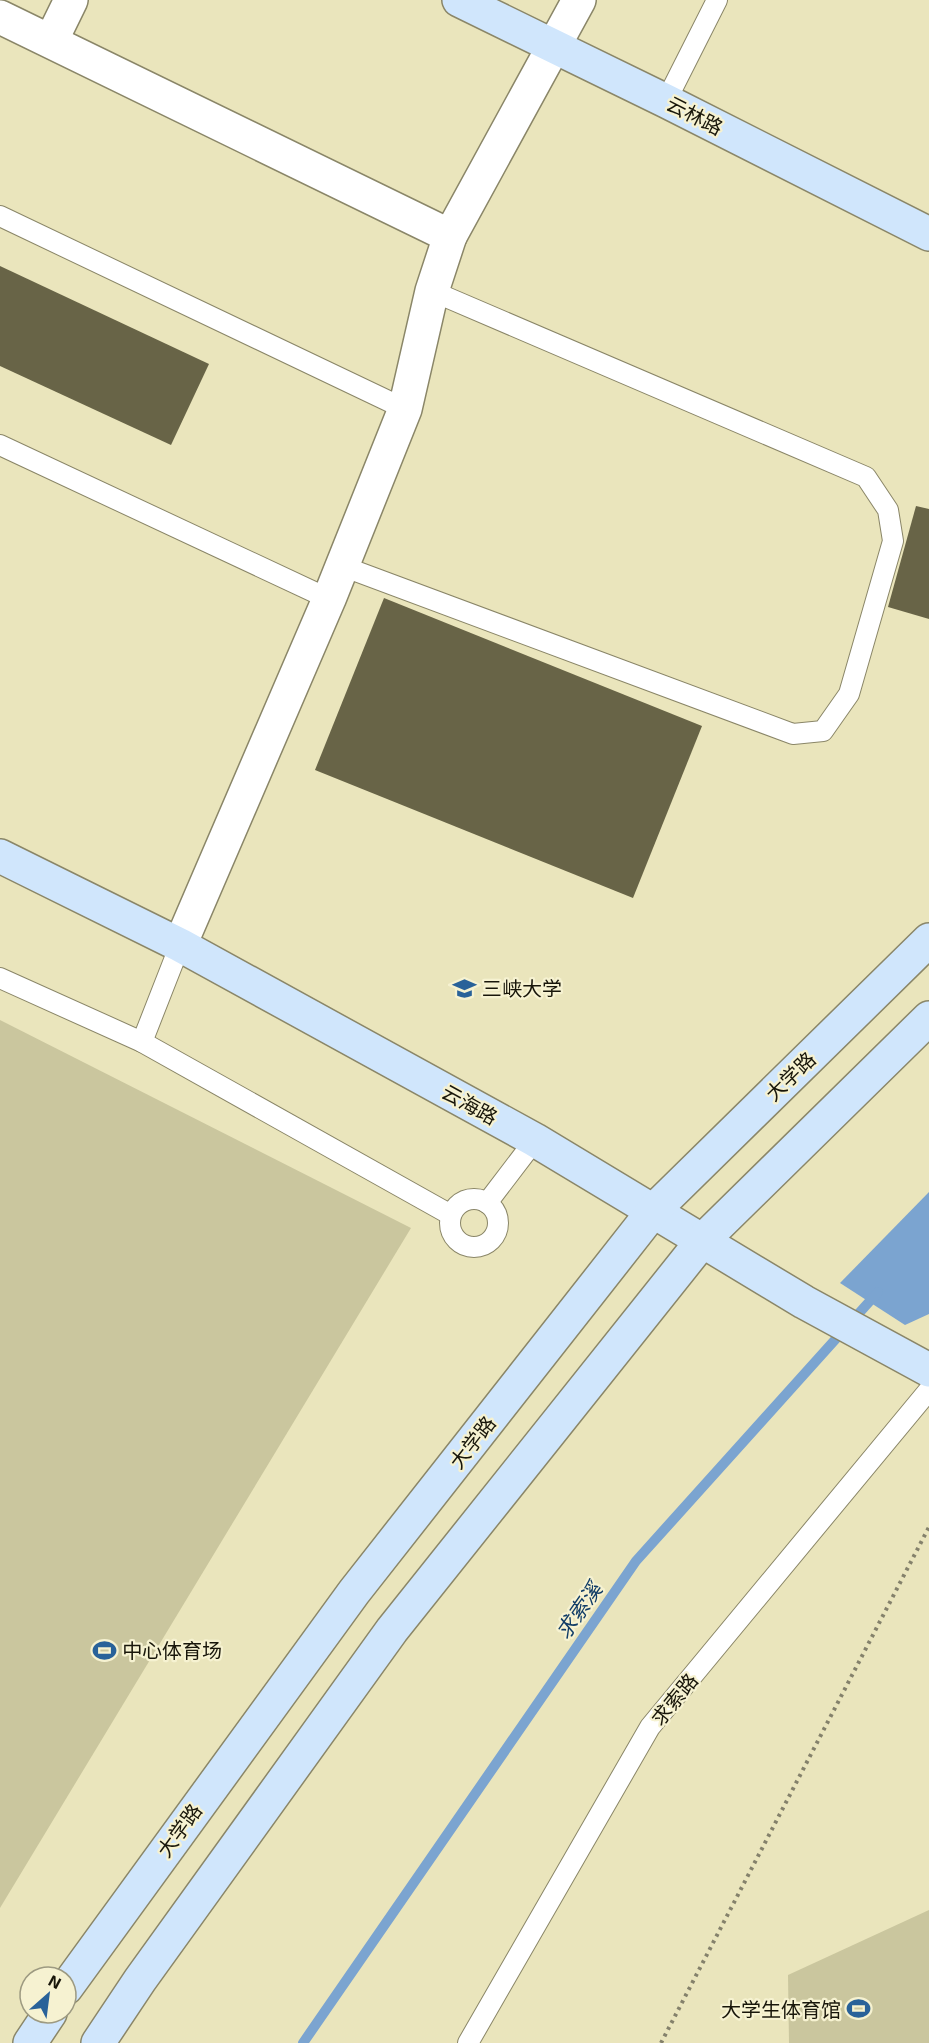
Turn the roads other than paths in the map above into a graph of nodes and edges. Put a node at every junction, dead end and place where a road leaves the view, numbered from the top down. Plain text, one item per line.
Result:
1 (71, 0) edge
2 (459, 0) edge
3 (579, 0) edge
4 (717, 0) edge
5 (0, 17) edge
6 (51, 41) junction
7 (555, 47) junction
8 (666, 101) junction
9 (0, 216) edge
10 (929, 234) edge
11 (450, 236) junction
12 (432, 291) junction
13 (405, 409) junction
14 (0, 444) edge
15 (342, 566) junction
16 (329, 599) junction
17 (0, 856) edge
18 (929, 940) edge
19 (180, 945) junction
20 (0, 978) edge
21 (929, 1018) edge
22 (142, 1042) junction
23 (535, 1140) junction
24 (487, 1203) junction
25 (654, 1210) junction
26 (451, 1215) junction
27 (703, 1240) junction
28 (929, 1370) edge
29 (929, 1390) edge
30 (78, 1972) edge
31 (42, 2025) edge
32 (30, 2043) edge
33 (98, 2043) edge
34 (468, 2043) edge

1 - 6 street
2 - 7 main road, 云林路
3 - 7 street
4 - 8 lane
5 - 6 street
6 - 11 street
7 - 8 main road, 云林路
7 - 11 street
8 - 10 main road, 云林路
9 - 13 lane
11 - 12 street
12 - 13 street
12 - 15 lane
13 - 15 street
14 - 16 lane
15 - 16 street
16 - 19 street
17 - 19 main road, 云海路
18 - 25 main road, 大学路
19 - 22 lane
19 - 23 main road, 云海路
20 - 22 lane
21 - 27 main road
22 - 26 lane
23 - 24 lane
23 - 25 main road, 云海路
24 - 26 lane
24 - 26 lane
25 - 27 main road, 云海路
25 - 30 main road, 大学路
27 - 28 main road, 云海路
27 - 33 main road
29 - 34 lane, 求索路
31 - 32 main road

